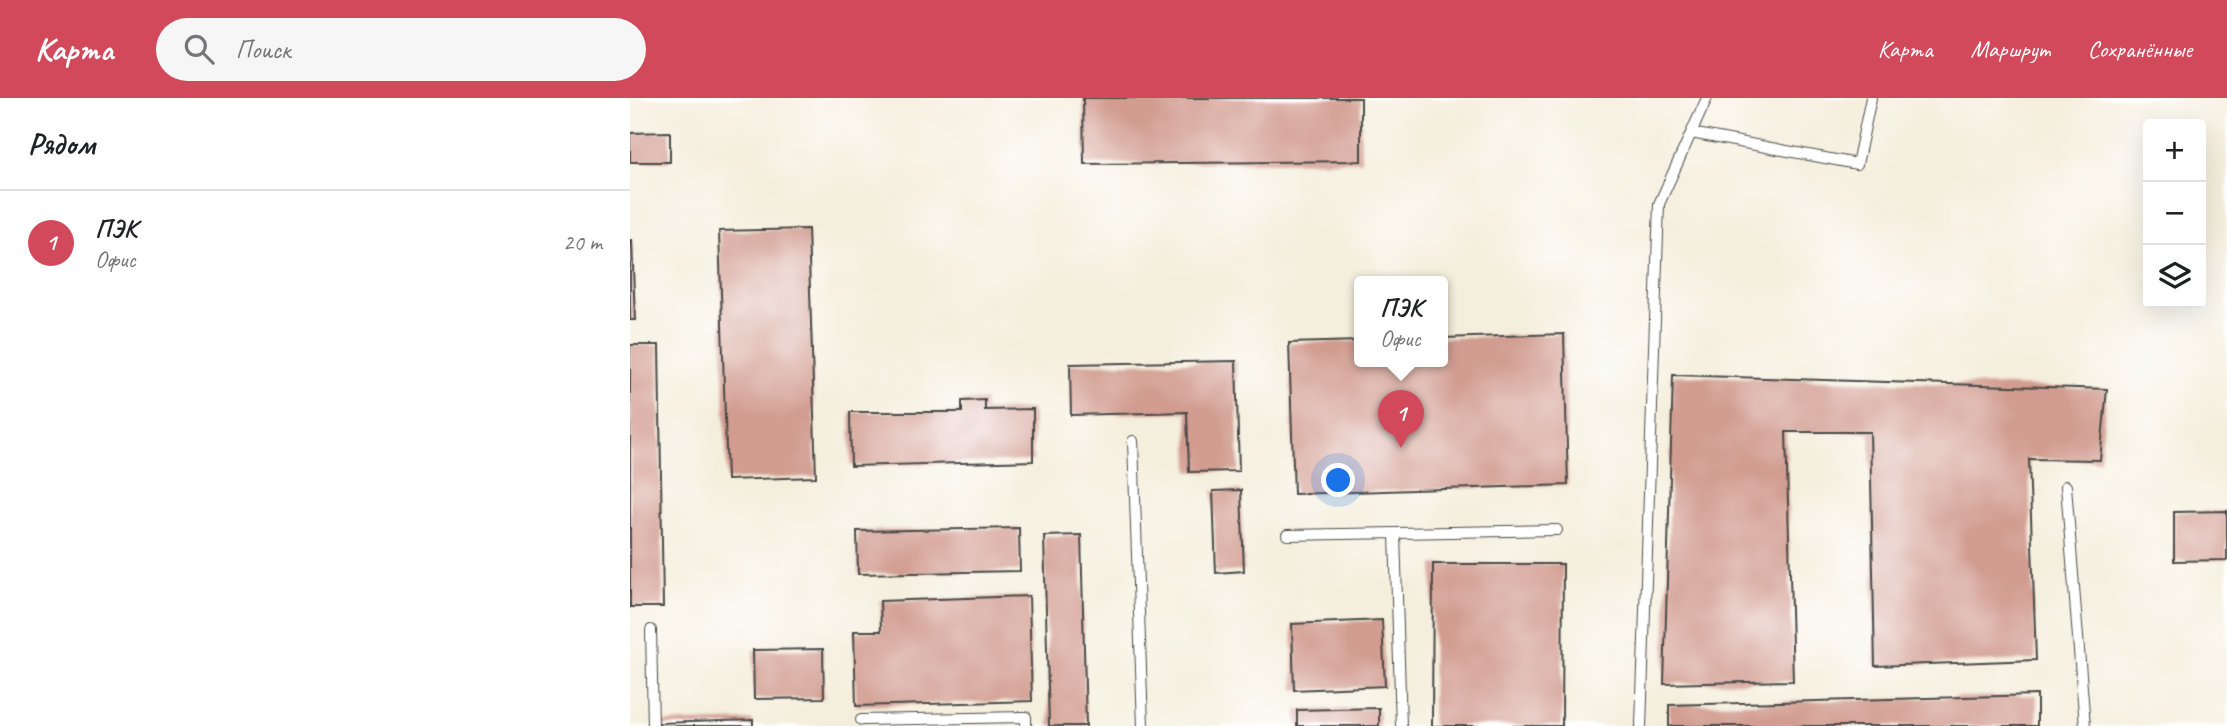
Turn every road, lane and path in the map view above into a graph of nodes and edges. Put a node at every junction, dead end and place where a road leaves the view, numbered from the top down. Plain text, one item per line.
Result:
1 (1707, 98) edge
2 (1871, 98) edge
3 (1691, 133) junction
4 (1133, 441) dead end
5 (2066, 486) dead end
6 (1556, 530) dead end
7 (1395, 534) junction
8 (1287, 535) dead end
9 (651, 630) dead end
10 (861, 720) dead end
11 (653, 726) edge
12 (1027, 726) edge
13 (1143, 726) edge
14 (1401, 726) edge
15 (1641, 726) edge
16 (2085, 726) edge

1 - 3 lane
2 - 3 lane
3 - 15 lane
4 - 13 lane
5 - 16 lane
6 - 7 lane
7 - 8 lane
7 - 14 lane
9 - 11 lane
10 - 12 lane

